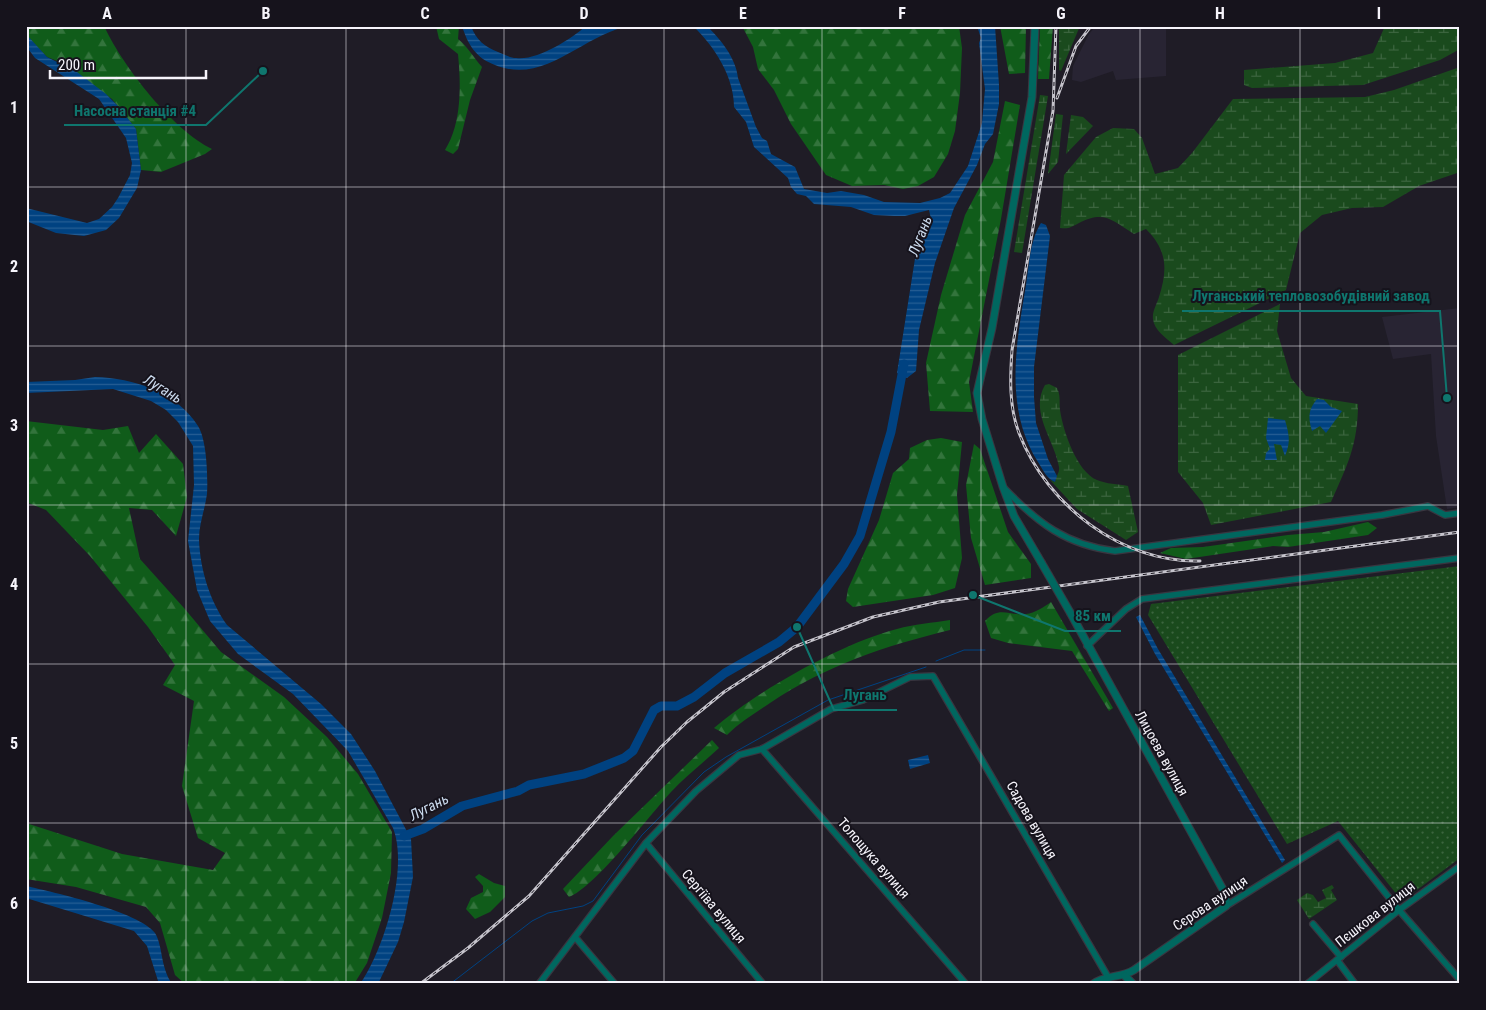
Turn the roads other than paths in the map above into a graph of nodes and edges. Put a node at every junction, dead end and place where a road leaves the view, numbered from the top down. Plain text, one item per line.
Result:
1 (1035, 26) edge
2 (1003, 487) junction
3 (1460, 513) edge
4 (1460, 558) edge
5 (1087, 646) junction
6 (762, 749) junction
7 (646, 844) junction
8 (1460, 866) edge
9 (1226, 906) junction
10 (1399, 910) junction
11 (1314, 924) dead end
12 (575, 937) junction
13 (1339, 959) junction
14 (1125, 976) junction
15 (1108, 977) junction
16 (1460, 980) edge
17 (539, 984) edge
18 (615, 984) edge
19 (763, 984) edge
20 (966, 984) edge
21 (1093, 984) edge
22 (1133, 984) edge
23 (1307, 984) edge
24 (1355, 984) edge

1 - 2 street, Лицоєва вулиця
2 - 3 street
2 - 5 street, Лицоєва вулиця, bridge
4 - 5 street
5 - 9 street, Лицоєва вулиця
6 - 7 street
6 - 15 street, Садова вулиця
6 - 20 street, Толощука вулиця
7 - 12 street
7 - 19 street, Сергіїва вулиця
8 - 10 street, Пєшкова вулиця
9 - 10 street, Сєрова вулиця
9 - 14 street, Сєрова вулиця
10 - 13 street, Пєшкова вулиця
10 - 16 street
11 - 13 street
12 - 17 street
12 - 18 street
13 - 23 street, Пєшкова вулиця
13 - 24 street
14 - 15 street
14 - 22 street
15 - 21 street

